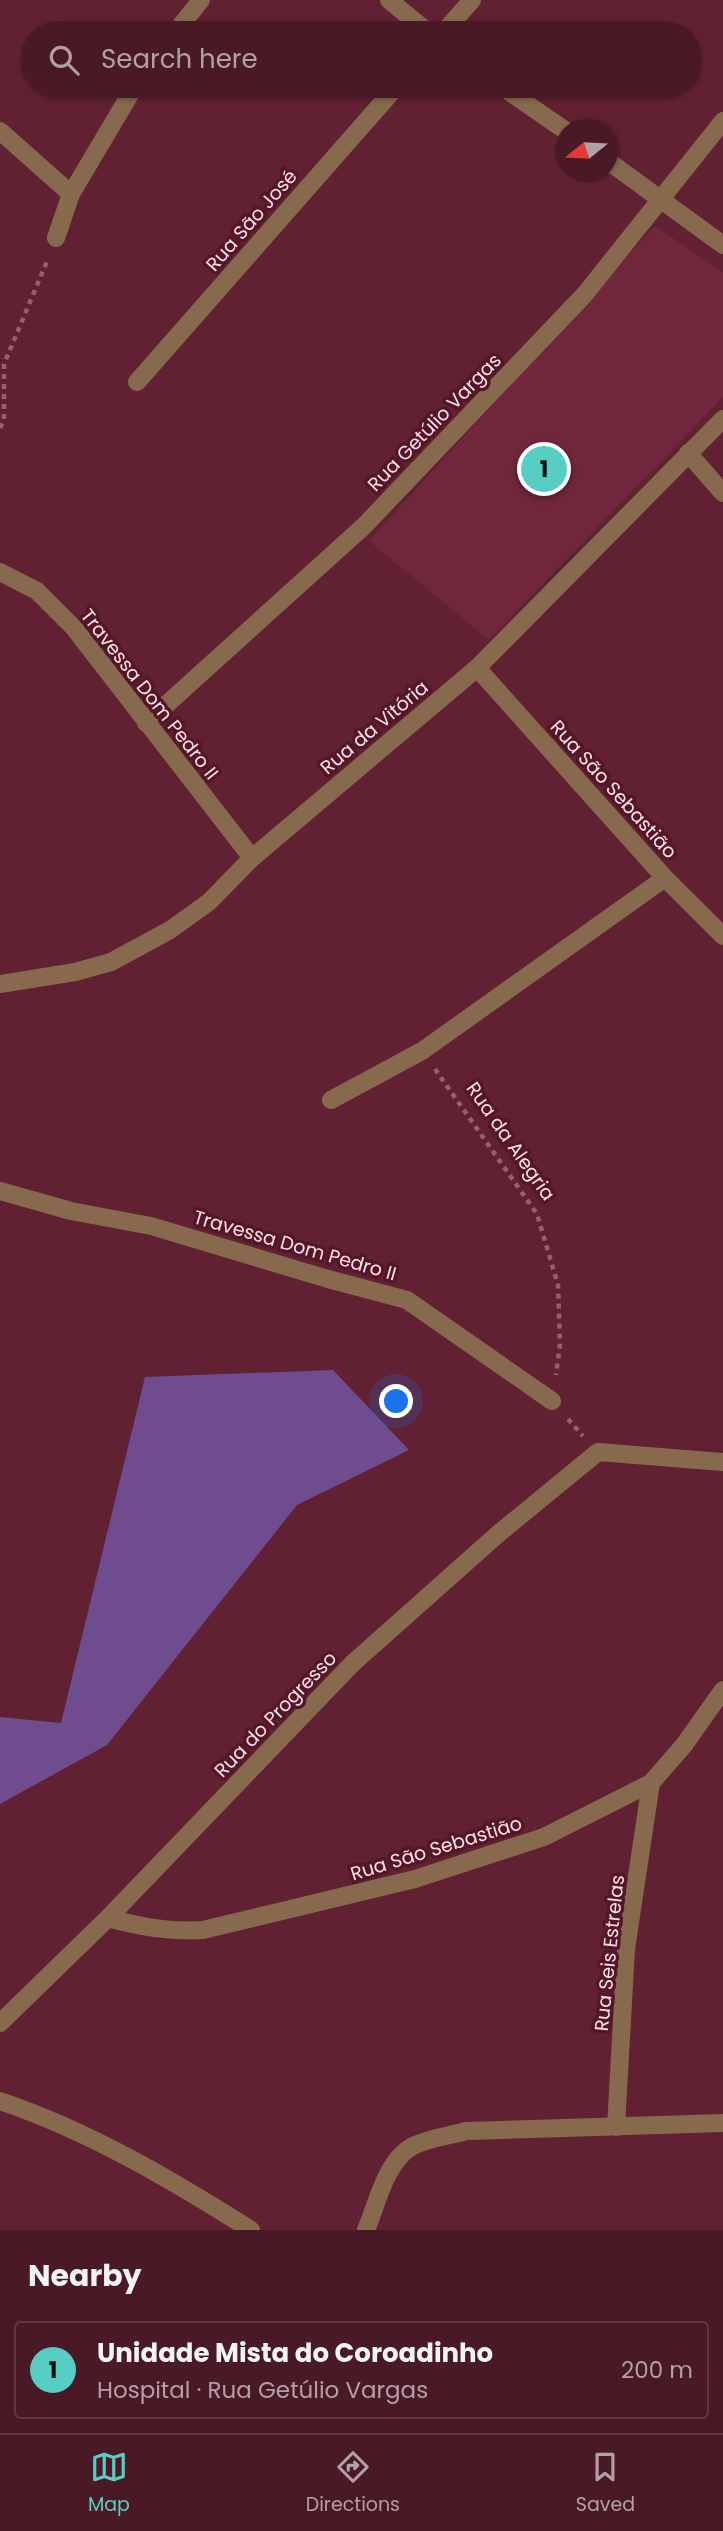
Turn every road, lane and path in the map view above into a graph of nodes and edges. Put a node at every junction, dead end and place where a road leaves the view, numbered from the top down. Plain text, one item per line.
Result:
1 (201, 0) edge
2 (389, 0) edge
3 (472, 0) edge
4 (184, 21) edge
5 (414, 21) edge
6 (454, 21) edge
7 (128, 98) edge
8 (386, 98) edge
9 (518, 98) edge
10 (723, 121) edge
11 (555, 124) edge
12 (0, 131) edge
13 (618, 169) edge
14 (71, 194) junction
15 (659, 198) junction
16 (56, 238) joint
17 (723, 245) edge
18 (137, 382) dead end
19 (723, 419) edge
20 (0, 428) edge
21 (688, 453) junction
22 (723, 493) edge
23 (0, 572) edge
24 (477, 668) junction
25 (146, 723) junction
26 (252, 858) junction
27 (665, 878) junction
28 (723, 936) edge
29 (0, 984) edge
30 (422, 1051) junction
31 (331, 1100) dead end
32 (0, 1191) edge
33 (552, 1401) junction
34 (598, 1452) junction
35 (723, 1462) edge
36 (723, 1690) edge
37 (651, 1783) junction
38 (108, 1918) junction
39 (0, 2023) edge
40 (0, 2101) edge
41 (723, 2123) edge
42 (616, 2127) junction
43 (251, 2230) edge
44 (366, 2230) edge

1 - 4 street
2 - 5 street
3 - 6 street
7 - 14 street
8 - 18 street, Rua São José
9 - 11 street
10 - 15 street, Rua Getúlio Vargas
12 - 14 street
13 - 15 street
14 - 16 street
15 - 17 street
15 - 25 street, Rua Getúlio Vargas
16 - 20 path
19 - 21 street, Rua da Vitória
21 - 22 street
21 - 24 street, Rua da Vitória
23 - 25 street, Travessa Dom Pedro II
24 - 26 street, Rua da Vitória
24 - 27 street, Rua São Sebastião
25 - 26 street, Travessa Dom Pedro II
26 - 29 street, Rua da Vitória
27 - 28 street, Rua São Sebastião
27 - 30 street
30 - 31 street
30 - 33 path, Rua da Alegria
32 - 33 street, Travessa Dom Pedro II
33 - 34 path
34 - 35 street
34 - 38 street, Rua do Progresso
36 - 37 street, Rua São Sebastião
37 - 38 street, Rua São Sebastião
37 - 42 street, Rua Seis Estrelas
38 - 39 street, Rua do Progresso
40 - 43 street
41 - 42 street
42 - 44 street

